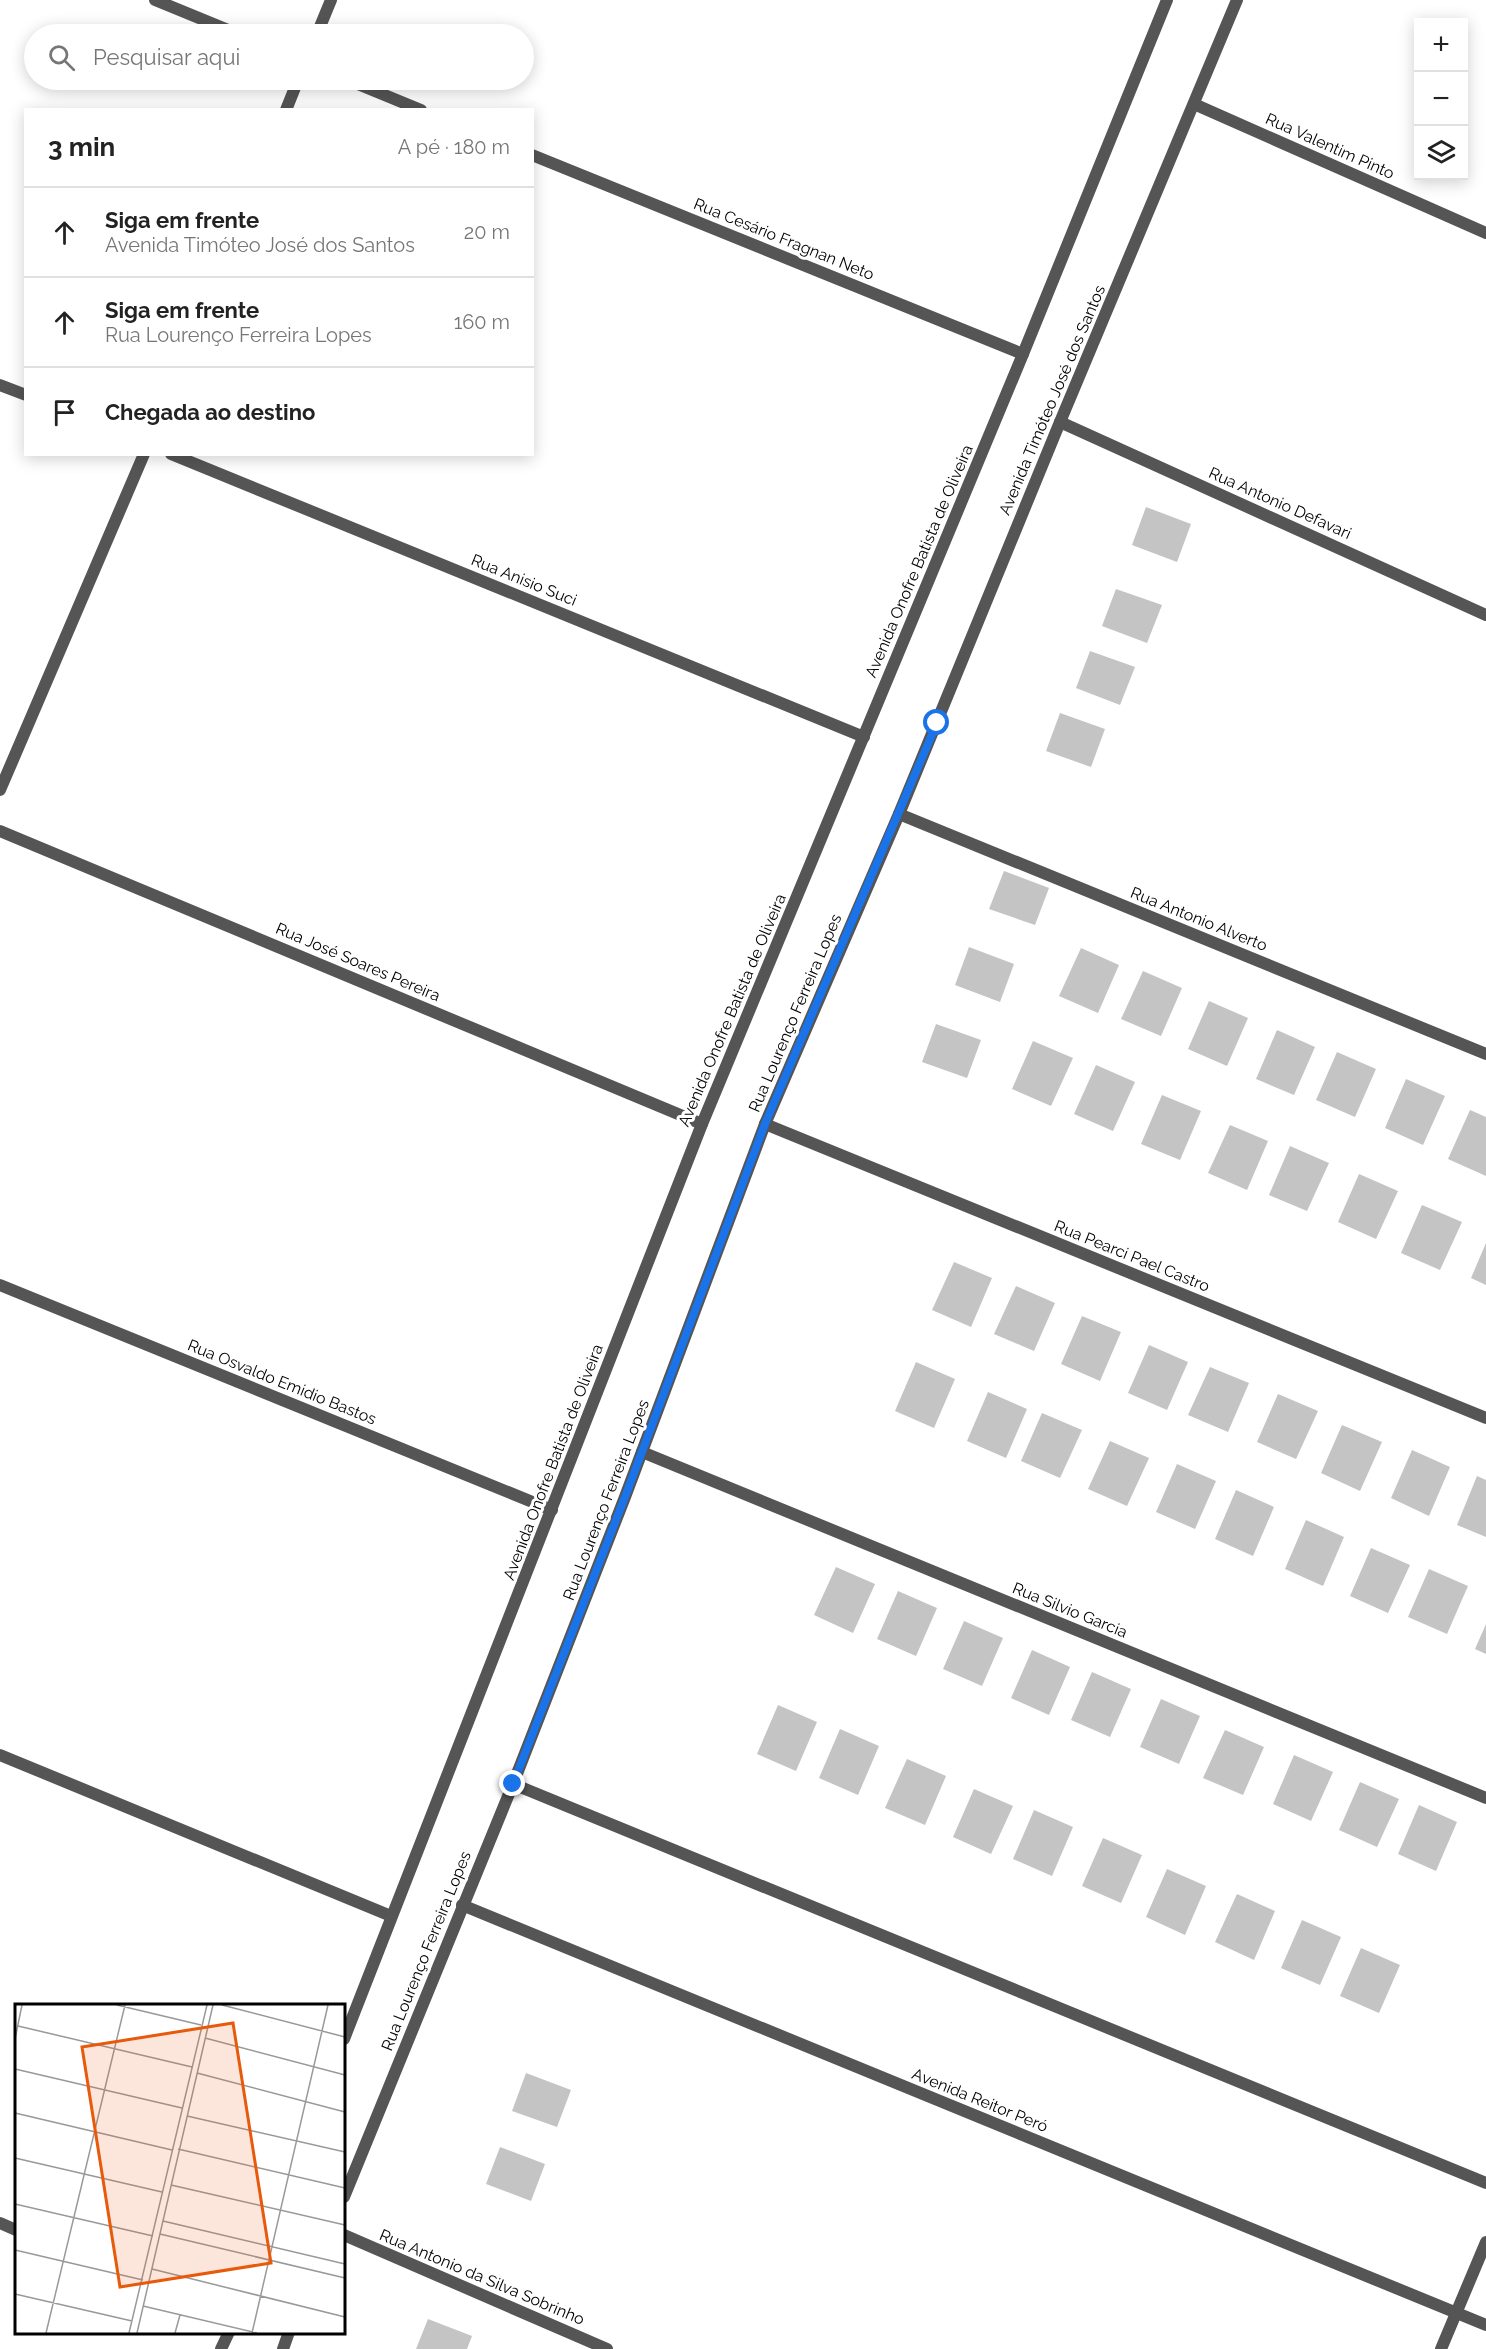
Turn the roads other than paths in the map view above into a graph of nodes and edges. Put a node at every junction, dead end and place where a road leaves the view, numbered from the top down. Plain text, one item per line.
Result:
1 (154, 0) edge
2 (331, 0) edge
3 (1167, 0) edge
4 (1237, 0) edge
5 (213, 24) edge
6 (321, 24) edge
7 (294, 90) edge
8 (372, 90) edge
9 (1194, 104) junction
10 (287, 108) edge
11 (416, 108) edge
12 (534, 156) edge
13 (1486, 233) edge
14 (1023, 354) junction
15 (0, 385) edge
16 (24, 394) edge
17 (1060, 422) junction
18 (143, 456) edge
19 (176, 456) edge
20 (1486, 615) edge
21 (864, 737) junction
22 (0, 790) edge
23 (899, 814) junction
24 (0, 831) edge
25 (1486, 1054) edge
26 (702, 1124) junction
27 (765, 1124) junction
28 (0, 1285) edge
29 (1486, 1418) edge
30 (642, 1452) junction
31 (552, 1510) junction
32 (0, 1755) edge
33 (513, 1784) junction
34 (1486, 1798) edge
35 (462, 1905) junction
36 (391, 1916) junction
37 (345, 2036) edge
38 (1486, 2183) edge
39 (345, 2196) edge
40 (0, 2223) edge
41 (15, 2230) edge
42 (345, 2235) edge
43 (1486, 2242) edge
44 (1455, 2313) junction
45 (1486, 2325) edge
46 (228, 2334) edge
47 (288, 2334) edge
48 (221, 2349) edge
49 (283, 2349) edge
50 (607, 2349) edge
51 (1441, 2349) edge

1 - 5 street
2 - 6 street
3 - 14 street, Avenida Onofre Batista de Oliveira
4 - 9 street, Avenida Timóteo José dos Santos
7 - 10 street
8 - 11 street
9 - 13 street, Rua Valentim Pinto
9 - 17 street, Avenida Timóteo José dos Santos
12 - 14 street, Rua Cesário Fragnan Neto
14 - 21 street, Avenida Onofre Batista de Oliveira
15 - 16 street
17 - 20 street, Rua Antonio Defavari
17 - 23 street, Avenida Timóteo José dos Santos
18 - 22 street
19 - 21 street, Rua Anisio Suci
21 - 26 street, Avenida Onofre Batista de Oliveira
23 - 25 street, Rua Antonio Alverto
23 - 27 street, Rua Lourenço Ferreira Lopes
24 - 26 street, Rua José Soares Pereira
26 - 31 street, Avenida Onofre Batista de Oliveira
27 - 29 street, Rua Pearci Pael Castro
27 - 30 street, Rua Lourenço Ferreira Lopes
28 - 31 street, Rua Osvaldo Emidio Bastos
30 - 33 street, Rua Lourenço Ferreira Lopes
30 - 34 street, Rua Silvio Garcia
31 - 36 street, Avenida Onofre Batista de Oliveira
32 - 36 street
33 - 35 street, Rua Lourenço Ferreira Lopes
33 - 38 street
35 - 39 street, Rua Lourenço Ferreira Lopes
35 - 44 street, Avenida Reitor Peró
36 - 37 street, Avenida Onofre Batista de Oliveira
40 - 41 street
42 - 50 street, Rua Antonio da Silva Sobrinho
43 - 44 street
44 - 45 street, Avenida Reitor Peró
44 - 51 street
46 - 48 street
47 - 49 street

